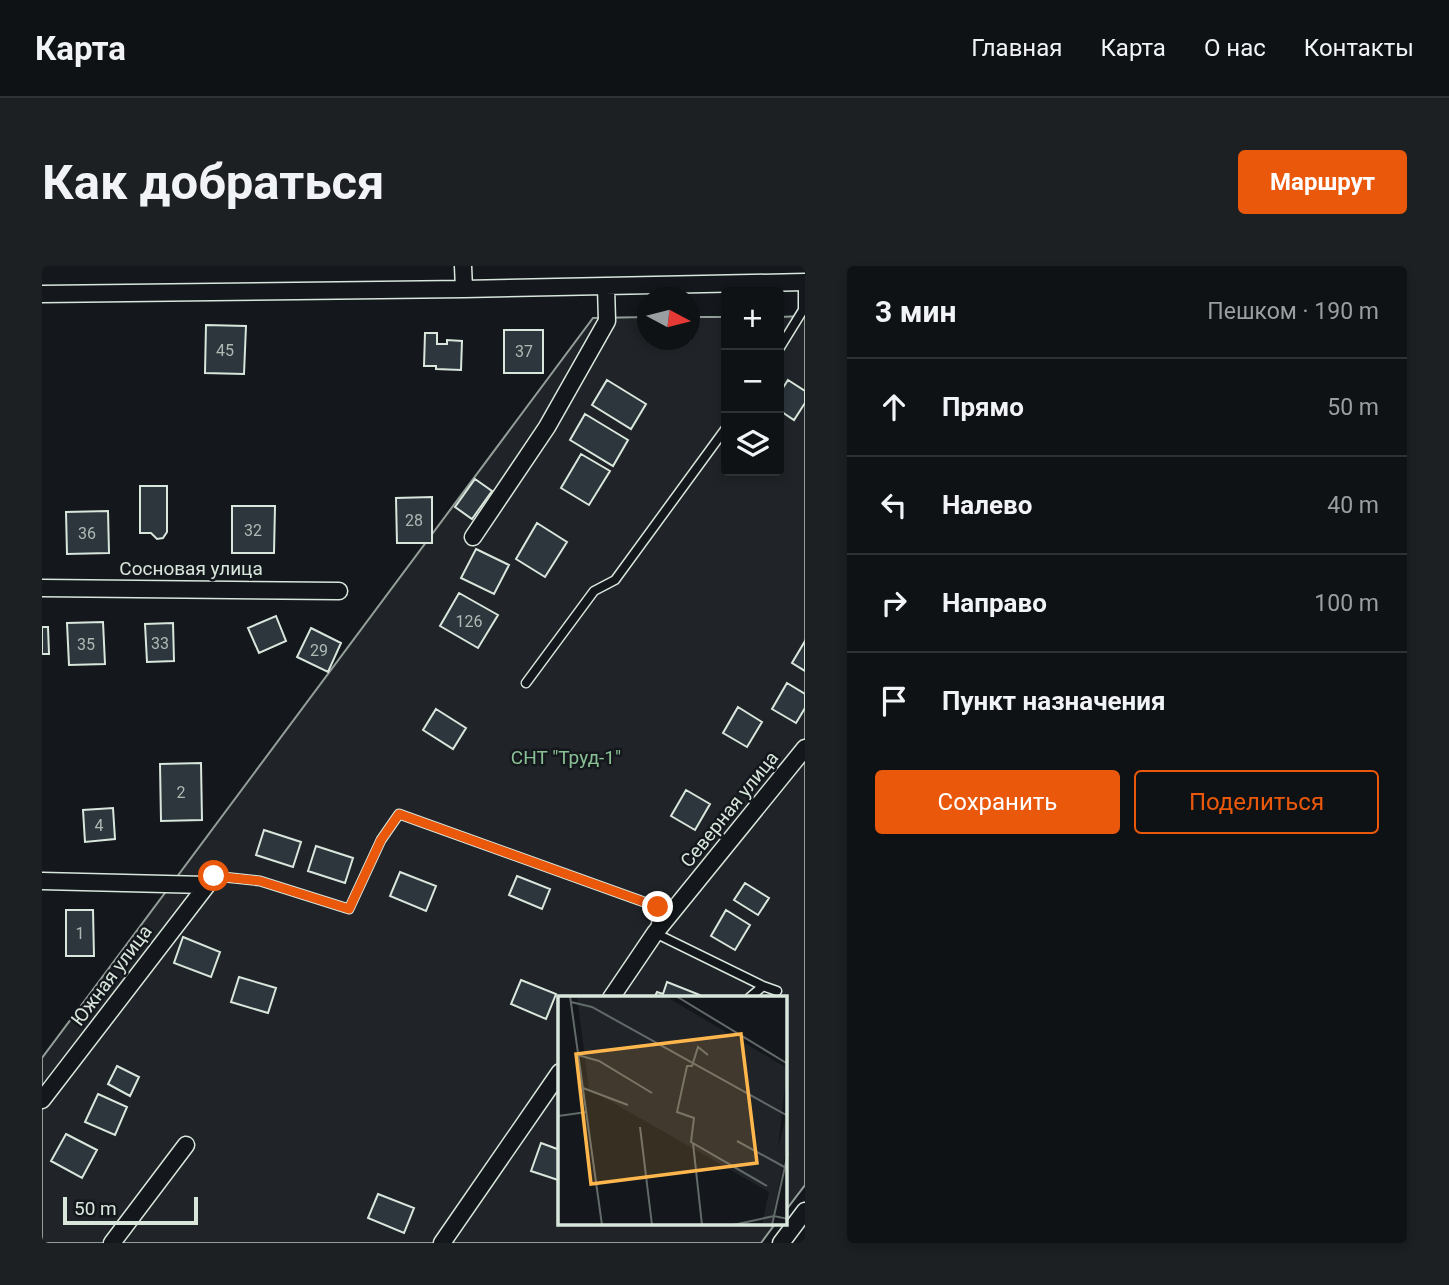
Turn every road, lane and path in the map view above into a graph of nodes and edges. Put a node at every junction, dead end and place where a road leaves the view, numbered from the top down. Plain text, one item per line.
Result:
1 (463, 266) edge
2 (804, 282) edge
3 (606, 287) junction
4 (464, 289) junction
5 (42, 294) edge
6 (784, 341) edge
7 (721, 435) edge
8 (473, 537) dead end
9 (42, 588) edge
10 (339, 591) dead end
11 (526, 683) dead end
12 (805, 748) edge
13 (210, 880) junction
14 (42, 881) edge
15 (655, 933) junction
16 (763, 986) junction
17 (777, 990) dead end
18 (612, 996) edge
19 (751, 996) edge
20 (558, 1075) edge
21 (42, 1100) edge
22 (186, 1145) dead end
23 (805, 1212) edge
24 (112, 1243) edge
25 (442, 1243) edge
26 (781, 1243) edge

1 - 4 street
2 - 3 street
2 - 6 lane
3 - 4 street
3 - 8 street
4 - 5 street
7 - 11 lane
9 - 10 street, Сосновая улица
12 - 15 street, Северная улица
13 - 14 street
13 - 15 lane
13 - 21 street, Южная улица
15 - 16 lane
15 - 18 street, Северная улица
16 - 17 lane
16 - 19 lane
20 - 25 street
22 - 24 street
23 - 26 street

